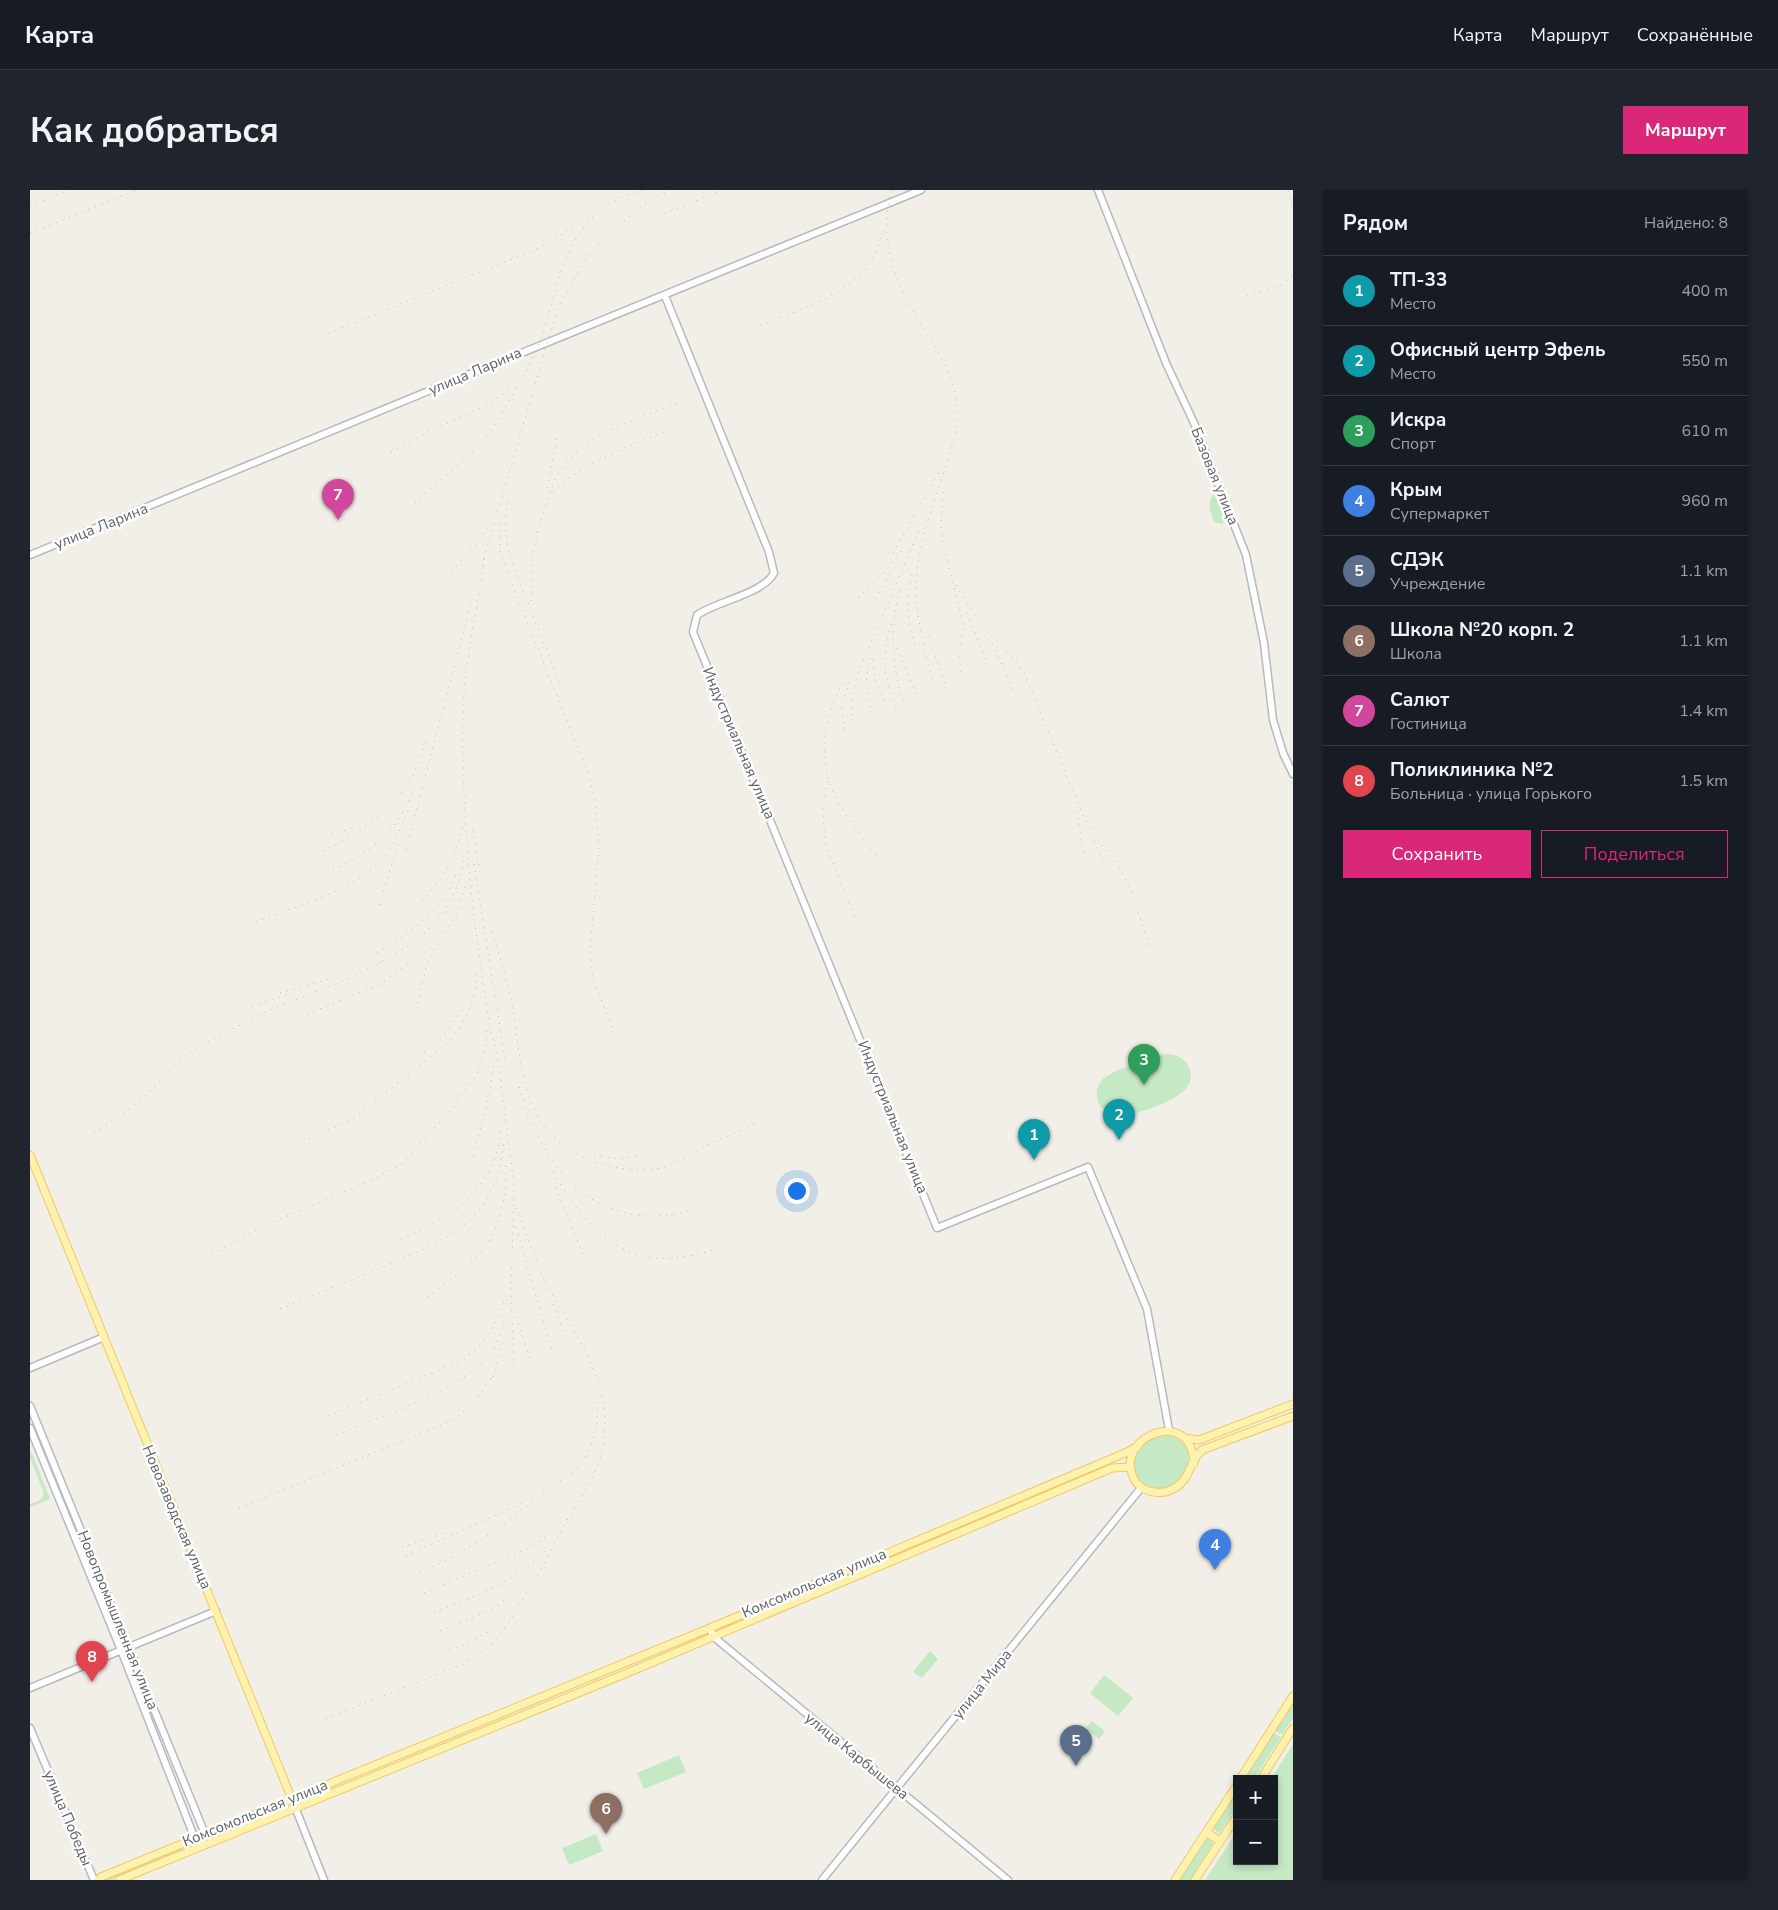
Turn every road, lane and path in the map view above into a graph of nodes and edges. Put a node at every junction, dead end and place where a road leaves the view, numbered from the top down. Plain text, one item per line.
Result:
1 (921, 190) edge
2 (1098, 190) edge
3 (665, 296) junction
4 (30, 555) edge
5 (1293, 774) edge
6 (30, 1155) edge
7 (104, 1337) junction
8 (30, 1368) edge
9 (1293, 1404) edge
10 (30, 1406) edge
11 (1293, 1416) edge
12 (30, 1428) edge
13 (1169, 1430) junction
14 (1184, 1438) junction
15 (1138, 1446) junction
16 (1194, 1463) junction
17 (1130, 1467) junction
18 (1141, 1488) junction
19 (970, 1518) junction
20 (973, 1527) junction
21 (810, 1585) junction
22 (813, 1594) junction
23 (216, 1611) junction
24 (710, 1628) junction
25 (713, 1636) junction
26 (129, 1647) junction
27 (122, 1650) junction
28 (30, 1688) edge
29 (1293, 1696) edge
30 (489, 1718) junction
31 (493, 1727) junction
32 (30, 1728) edge
33 (1293, 1728) edge
34 (414, 1748) junction
35 (418, 1758) junction
36 (1243, 1775) edge
37 (1264, 1775) edge
38 (897, 1788) junction
39 (1233, 1790) edge
40 (291, 1798) junction
41 (295, 1807) junction
42 (1234, 1820) edge
43 (237, 1821) junction
44 (241, 1830) junction
45 (1206, 1832) junction
46 (205, 1834) junction
47 (195, 1838) junction
48 (1220, 1841) junction
49 (94, 1880) edge
50 (98, 1880) edge
51 (119, 1880) edge
52 (324, 1880) edge
53 (822, 1880) edge
54 (1008, 1880) edge
55 (1176, 1880) edge
56 (1195, 1880) edge

1 - 3 street, улица Ларина
2 - 5 street, Базовая улица
3 - 4 street, улица Ларина
3 - 13 street, Индустриальная улица
6 - 7 main road, Новозаводская улица
7 - 8 street
7 - 23 main road, Новозаводская улица
9 - 14 main road
10 - 26 street, Новопромышленная улица
11 - 16 main road
12 - 27 street, Новопромышленная улица
13 - 14 main road
13 - 15 main road
14 - 16 main road
15 - 17 main road
15 - 19 main road, Комсомольская улица
16 - 18 main road
17 - 18 main road
17 - 20 main road, Комсомольская улица
18 - 38 street, улица Мира
19 - 20 main road
19 - 21 main road, Комсомольская улица
20 - 22 main road, Комсомольская улица
21 - 22 main road
21 - 24 main road, Комсомольская улица
22 - 25 main road, Комсомольская улица
23 - 26 street
23 - 40 main road, Новозаводская улица
24 - 25 street, улица Карбышева
24 - 30 main road, Комсомольская улица
25 - 31 main road, Комсомольская улица
25 - 38 street, улица Карбышева
26 - 27 street
26 - 46 street, Новопромышленная улица
27 - 28 street
27 - 47 street, Новопромышленная улица
29 - 36 main road
30 - 31 main road
30 - 34 main road, Комсомольская улица
31 - 35 main road, Комсомольская улица
32 - 49 street, улица Победы
33 - 37 main road
34 - 35 main road
34 - 40 main road, Комсомольская улица
35 - 41 main road, Комсомольская улица
38 - 53 street, улица Мира
38 - 54 street, улица Карбышева
39 - 45 main road
40 - 41 main road, Новозаводская улица
40 - 43 main road, Комсомольская улица
41 - 44 main road, Комсомольская улица
41 - 52 street, Новозаводская улица
42 - 48 main road
43 - 44 main road
43 - 46 main road, Комсомольская улица
44 - 51 main road, Комсомольская улица
45 - 48 main road
45 - 55 main road
46 - 47 main road, Комсомольская улица
47 - 50 main road, Комсомольская улица
48 - 56 main road

